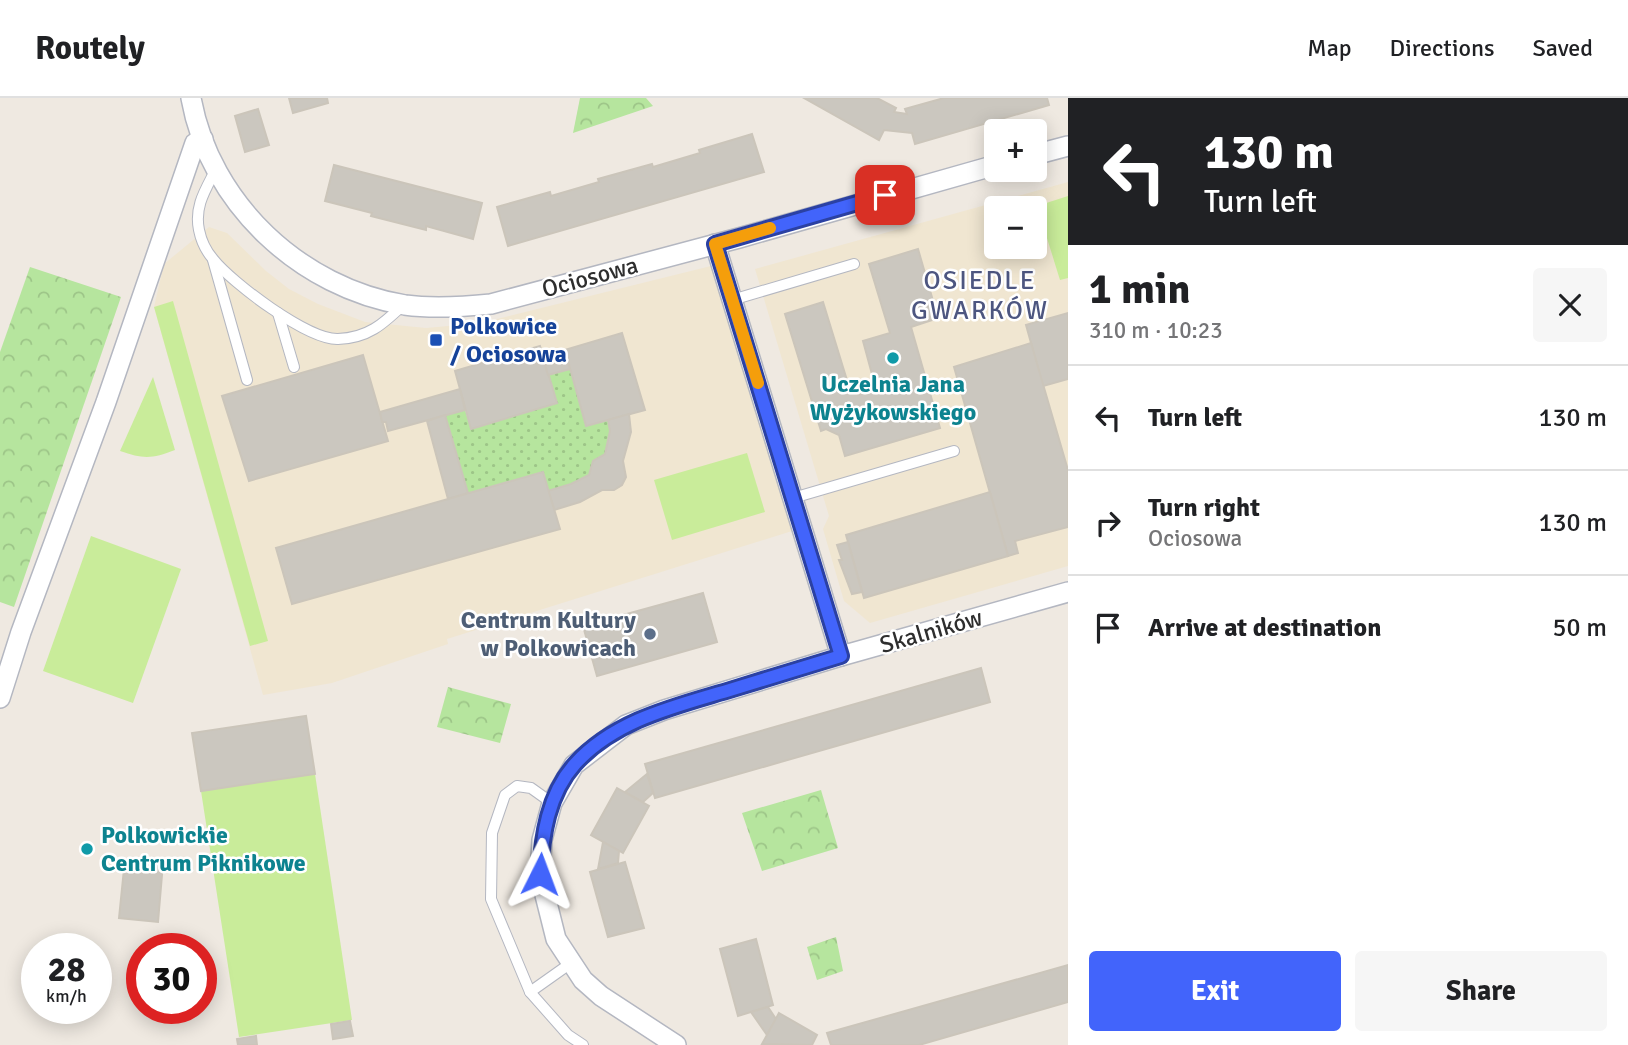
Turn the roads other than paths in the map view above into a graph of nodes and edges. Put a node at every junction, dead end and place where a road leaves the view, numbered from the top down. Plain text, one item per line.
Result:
1 (191, 98) edge
2 (203, 139) junction
3 (1068, 146) edge
4 (1047, 152) edge
5 (984, 168) edge
6 (217, 169) junction
7 (715, 244) junction
8 (213, 259) junction
9 (854, 264) dead end
10 (732, 300) junction
11 (404, 304) junction
12 (278, 313) junction
13 (294, 367) dead end
14 (247, 380) dead end
15 (954, 451) dead end
16 (793, 498) junction
17 (1068, 592) edge
18 (841, 656) junction
19 (0, 698) edge
20 (552, 803) junction
21 (571, 963) junction
22 (530, 992) junction
23 (583, 1045) edge
24 (676, 1045) edge

1 - 2 street, Ociosowa
2 - 6 street, Ociosowa
2 - 19 street
3 - 4 street
5 - 7 street, Ociosowa
6 - 8 lane
6 - 11 street, Ociosowa
7 - 10 street
7 - 11 street, Ociosowa
8 - 12 lane
8 - 14 lane
9 - 10 lane
10 - 16 street
11 - 12 lane
12 - 13 lane
15 - 16 lane
16 - 18 street
17 - 18 street, Skalników
18 - 20 street, Skalników
20 - 21 street, Skalników
20 - 22 lane
21 - 22 lane
21 - 24 street, Skalników
22 - 23 lane

